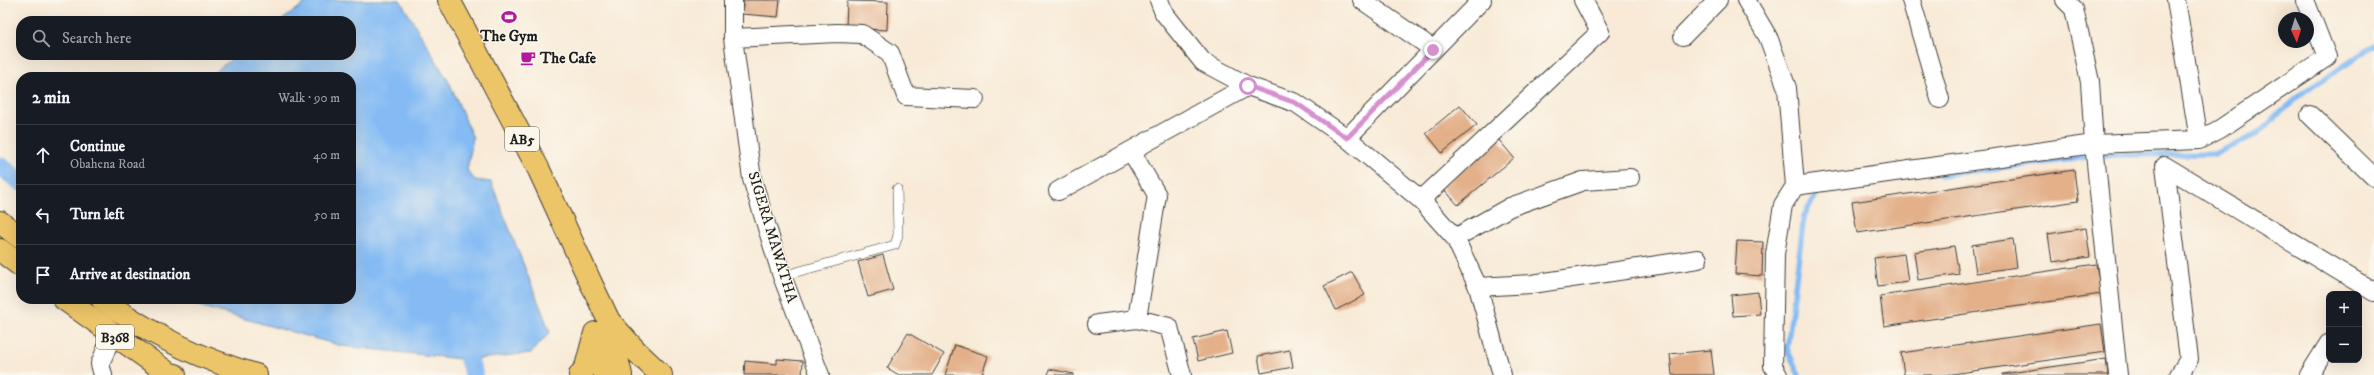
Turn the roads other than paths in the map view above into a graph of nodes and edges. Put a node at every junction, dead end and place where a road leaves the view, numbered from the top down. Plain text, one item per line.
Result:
1 (449, 0) edge
2 (733, 0) edge
3 (1159, 0) edge
4 (1362, 0) edge
5 (1482, 0) edge
6 (1583, 0) edge
7 (1718, 0) edge
8 (1746, 0) edge
9 (1911, 0) edge
10 (2065, 0) edge
11 (2176, 0) edge
12 (2304, 0) edge
13 (1683, 36) dead end
14 (733, 38) junction
15 (1433, 50) junction
16 (1248, 86) junction
17 (1940, 99) dead end
18 (975, 100) dead end
19 (2310, 115) dead end
20 (1347, 138) junction
21 (2199, 140) junction
22 (1131, 151) junction
23 (2095, 152) junction
24 (2374, 177) edge
25 (1630, 178) dead end
26 (1795, 186) junction
27 (897, 189) dead end
28 (1058, 191) dead end
29 (1421, 200) junction
30 (0, 222) edge
31 (16, 234) edge
32 (1455, 238) junction
33 (0, 250) edge
34 (1698, 259) dead end
35 (16, 262) edge
36 (782, 276) junction
37 (1478, 287) junction
38 (2368, 290) edge
39 (71, 304) edge
40 (109, 304) edge
41 (1137, 319) junction
42 (602, 320) junction
43 (1097, 324) dead end
44 (112, 335) junction
45 (2326, 348) edge
46 (102, 375) edge
47 (175, 375) edge
48 (256, 375) edge
49 (580, 375) edge
50 (605, 375) edge
51 (622, 375) edge
52 (661, 375) edge
53 (820, 375) edge
54 (1182, 375) edge
55 (1502, 375) edge
56 (1778, 375) edge
57 (2118, 375) edge
58 (2179, 375) edge
59 (2309, 375) edge

1 - 42 main road, AB5
2 - 14 street, SIGERA MAWATHA
3 - 16 street
4 - 15 street
5 - 15 street
6 - 29 street
7 - 13 street
8 - 26 street
9 - 17 street
10 - 23 street
11 - 21 street
12 - 21 street
14 - 18 street
14 - 36 street, SIGERA MAWATHA
15 - 20 street
16 - 20 street
16 - 22 street
19 - 24 street
20 - 29 street
21 - 23 street
22 - 28 street
22 - 41 street
23 - 26 street
23 - 57 street
25 - 32 street
26 - 56 street
27 - 36 lane
29 - 32 street
30 - 31 main road
32 - 37 street
33 - 35 main road
34 - 37 street
36 - 53 street, SIGERA MAWATHA
37 - 55 street
38 - 58 street
39 - 44 main road, B368
40 - 48 main road, B368
41 - 43 street
41 - 54 street
42 - 49 main road, AB5
42 - 50 main road, AB5
42 - 51 main road, AB5
42 - 52 main road
44 - 46 street
44 - 47 main road, B368
45 - 59 street

